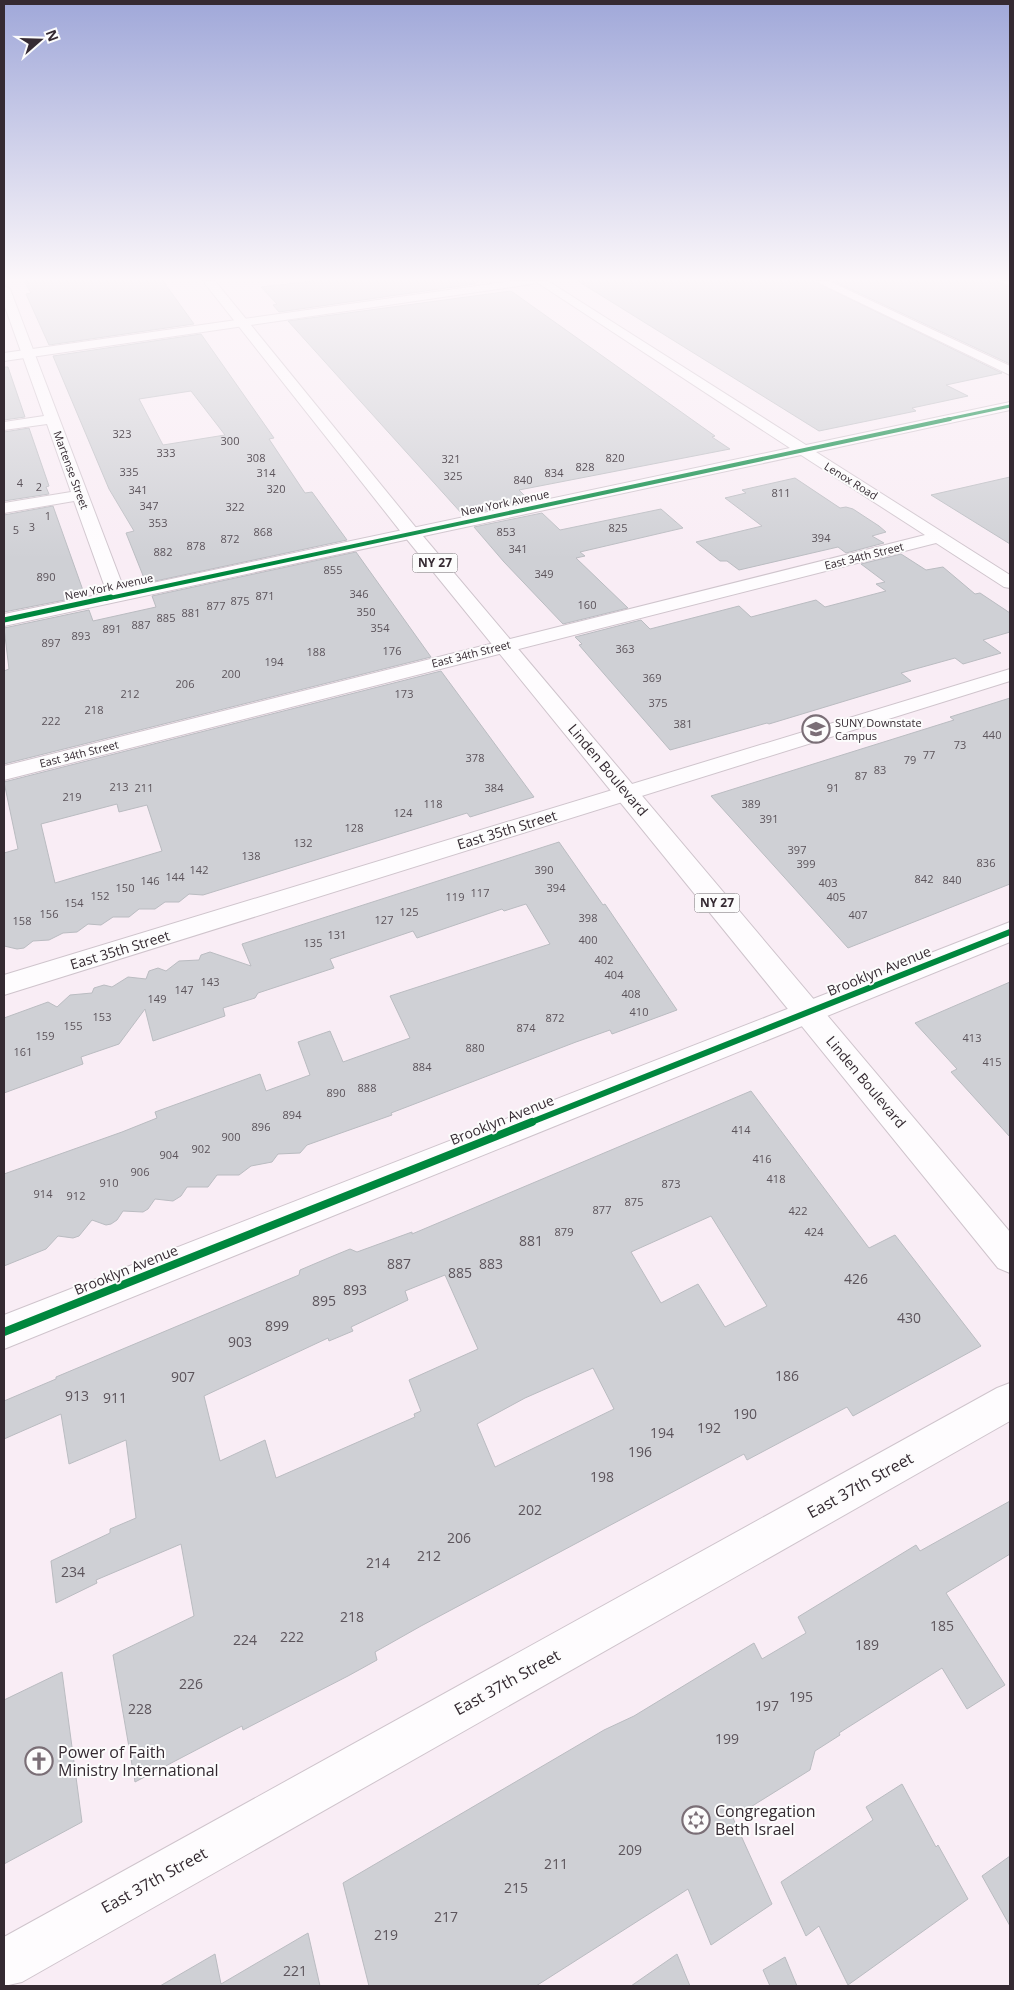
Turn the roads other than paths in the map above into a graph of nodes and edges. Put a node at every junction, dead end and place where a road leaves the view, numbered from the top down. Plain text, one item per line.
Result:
1 (35, 374) edge
2 (283, 374) edge
3 (684, 374) edge
4 (1010, 406) edge
5 (51, 418) junction
6 (4, 426) edge
7 (802, 450) junction
8 (80, 495) junction
9 (4, 508) edge
10 (411, 533) junction
11 (939, 537) junction
12 (1010, 583) edge
13 (117, 595) junction
14 (4, 620) edge
15 (504, 646) junction
16 (1010, 675) edge
17 (4, 773) edge
18 (627, 793) junction
19 (1010, 932) edge
20 (4, 985) edge
21 (808, 1012) junction
22 (1010, 1257) edge
23 (4, 1332) edge
24 (1010, 1401) edge
25 (4, 1964) edge

1 - 5 main road, Martense Street
2 - 10 main road, Linden Boulevard / NY 27
3 - 7 main road, Lenox Road
4 - 7 main road, New York Avenue
5 - 6 main road
5 - 8 main road, Martense Street
7 - 10 main road, New York Avenue
7 - 11 main road, Lenox Road
8 - 9 main road
8 - 13 main road, Martense Street
10 - 13 main road, New York Avenue
10 - 15 main road, Linden Boulevard / NY 27
11 - 12 main road, Lenox Road
11 - 15 main road, East 34th Street
13 - 14 main road, New York Avenue
15 - 17 main road, East 34th Street
15 - 18 main road, Linden Boulevard / NY 27
16 - 18 main road, East 35th Street
18 - 20 main road, East 35th Street
18 - 21 main road, Linden Boulevard / NY 27
19 - 21 main road, Brooklyn Avenue
21 - 22 main road, Linden Boulevard / NY 27
21 - 23 main road, Brooklyn Avenue
24 - 25 main road, East 37th Street

